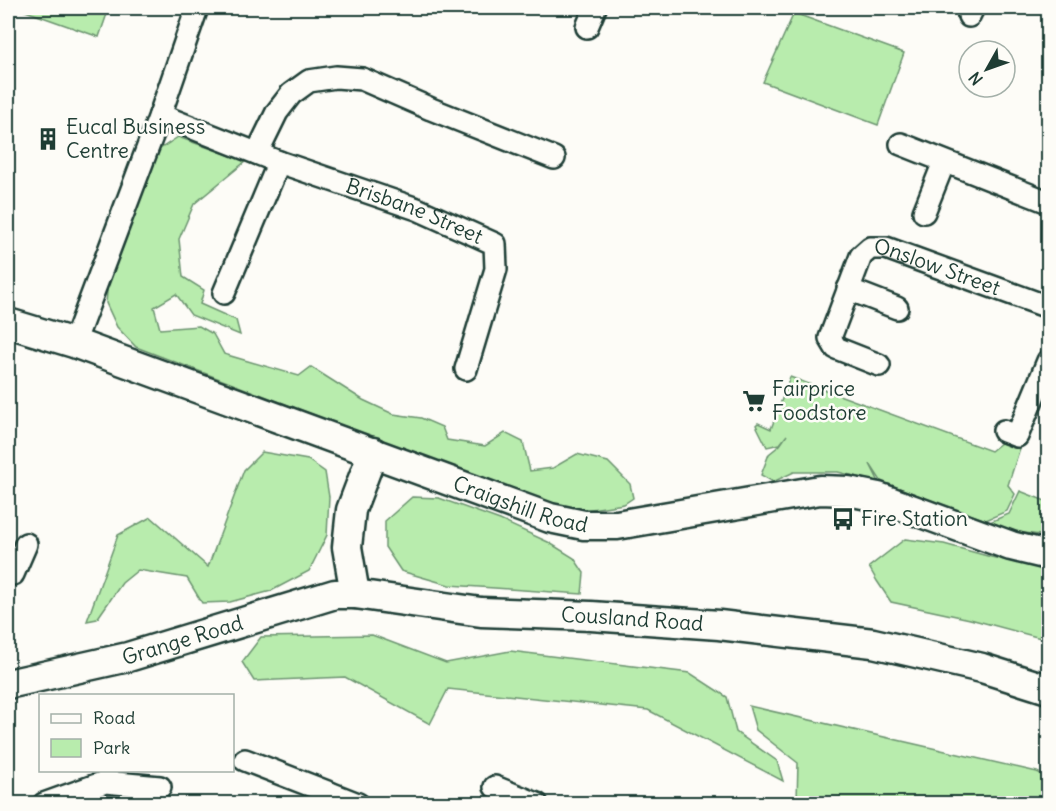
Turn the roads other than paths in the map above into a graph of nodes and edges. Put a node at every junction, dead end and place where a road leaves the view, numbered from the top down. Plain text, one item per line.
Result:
1 (197, 8) edge
2 (595, 8) edge
3 (587, 27) dead end
4 (160, 114) junction
5 (901, 144) dead end
6 (257, 153) junction
7 (554, 158) dead end
8 (279, 162) junction
9 (944, 162) junction
10 (1048, 202) edge
11 (924, 212) dead end
12 (848, 289) junction
13 (224, 293) dead end
14 (1048, 307) edge
15 (897, 308) dead end
16 (8, 323) edge
17 (74, 343) junction
18 (1048, 361) edge
19 (879, 365) dead end
20 (466, 369) dead end
21 (1004, 431) dead end
22 (373, 452) junction
23 (26, 544) dead end
24 (1048, 555) edge
25 (9, 578) edge
26 (355, 594) junction
27 (8, 684) edge
28 (1048, 689) edge
29 (245, 760) dead end
30 (160, 787) dead end
31 (495, 787) dead end
32 (328, 798) edge
33 (44, 804) edge
34 (358, 804) edge
35 (537, 804) edge

1 - 4 street
2 - 3 street
4 - 6 street, Brisbane Street
4 - 17 street
5 - 9 street
6 - 7 street
6 - 8 street, Brisbane Street
8 - 13 street
8 - 20 street, Brisbane Street
9 - 10 street
9 - 11 street
12 - 14 street, Onslow Street
12 - 15 street, Onslow Street
12 - 19 street, Onslow Street
16 - 17 street, Craigshill Road
17 - 22 street, Craigshill Road
18 - 21 street
22 - 24 street, Craigshill Road
22 - 26 street
23 - 25 street
26 - 27 street, Grange Road
26 - 28 street, Cousland Road
29 - 32 street
30 - 33 street
31 - 35 street
32 - 34 street

